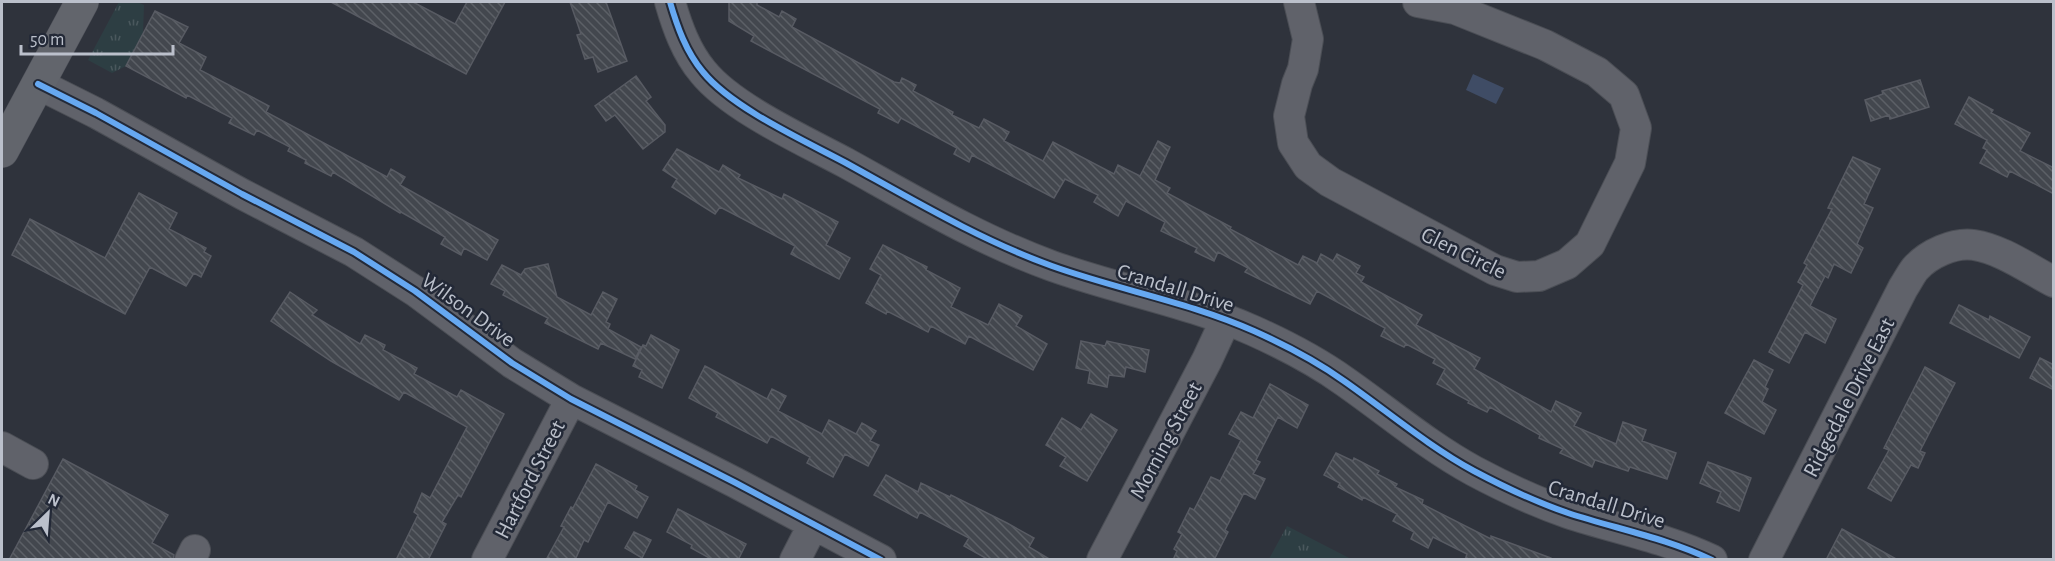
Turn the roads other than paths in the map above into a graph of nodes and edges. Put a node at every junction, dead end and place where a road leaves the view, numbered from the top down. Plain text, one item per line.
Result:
1 (82, 2) edge
2 (670, 2) edge
3 (1299, 2) edge
4 (1418, 2) edge
5 (38, 84) junction
6 (2, 151) edge
7 (2054, 282) edge
8 (1226, 319) junction
9 (570, 399) junction
10 (2, 447) edge
11 (33, 464) dead end
12 (813, 525) junction
13 (488, 560) edge
14 (795, 560) edge
15 (880, 560) edge
16 (1102, 560) edge
17 (1712, 560) edge
18 (1764, 560) edge

1 - 5 main road
2 - 8 street, Crandall Drive
3 - 4 street, Glen Circle
5 - 6 main road
5 - 9 street, Wilson Drive
7 - 18 street, Ridgedale Drive East
8 - 16 street, Morning Street
8 - 17 street, Crandall Drive
9 - 12 street, Wilson Drive
9 - 13 street, Hartford Street
10 - 11 street
12 - 14 street
12 - 15 street, Wilson Drive

